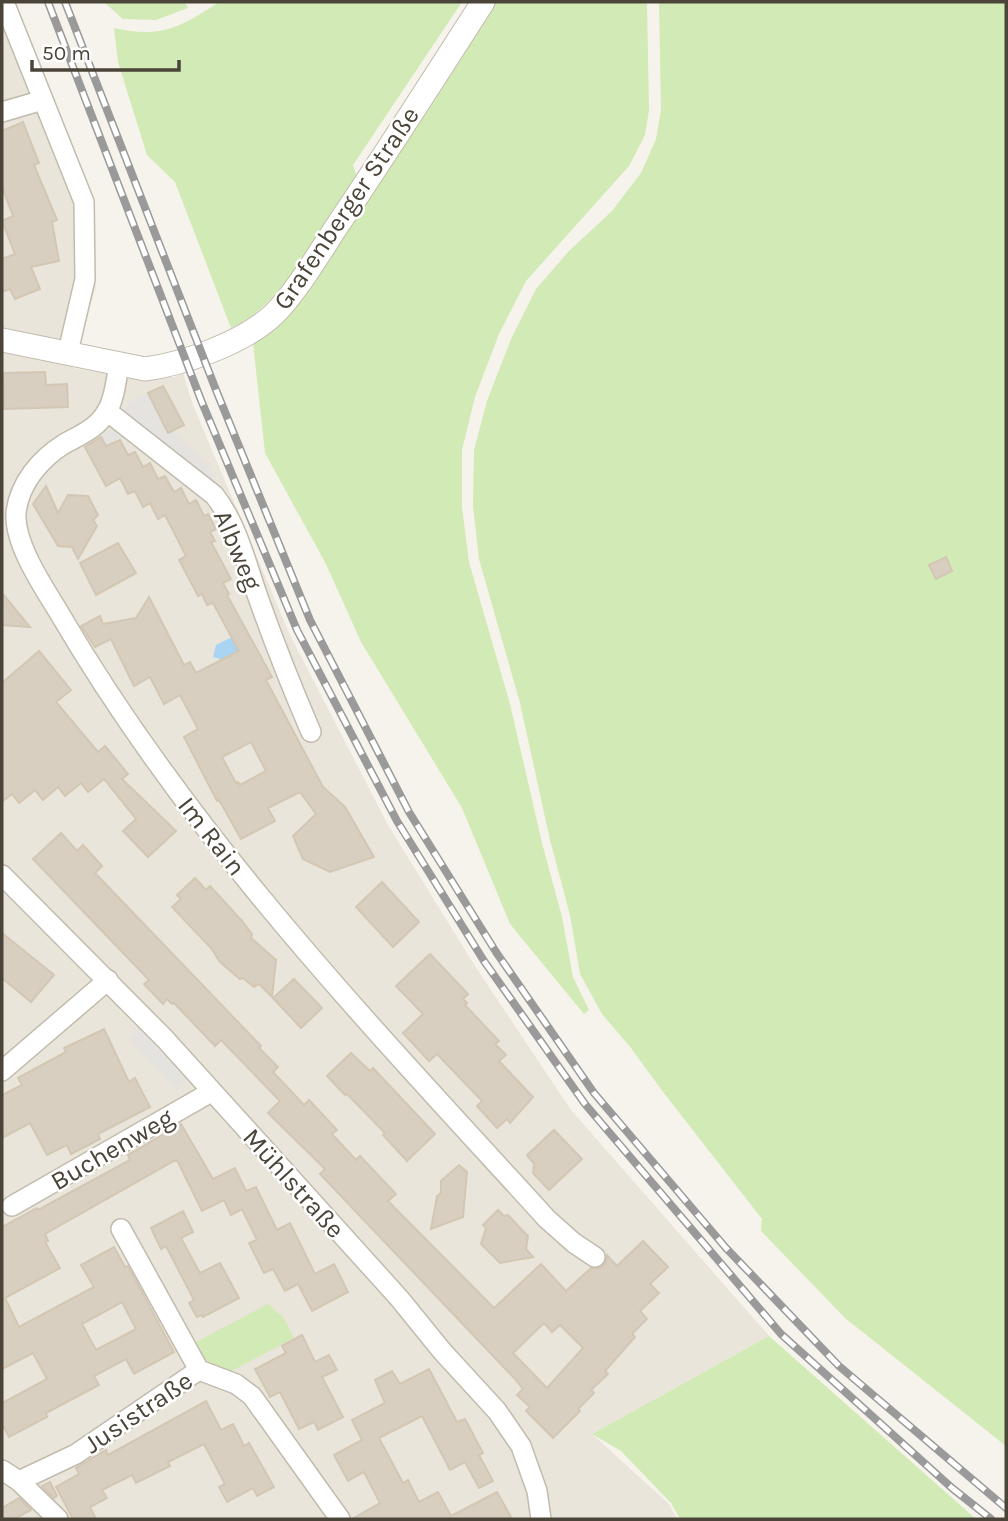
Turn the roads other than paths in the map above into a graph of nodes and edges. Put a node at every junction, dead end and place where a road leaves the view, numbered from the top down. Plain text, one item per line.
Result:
1 (4, 2) edge
2 (483, 2) edge
3 (43, 100) junction
4 (2, 112) edge
5 (2, 340) edge
6 (68, 352) junction
7 (119, 364) junction
8 (107, 411) junction
9 (311, 732) dead end
10 (2, 875) edge
11 (108, 981) junction
12 (2, 1071) edge
13 (212, 1092) junction
14 (12, 1206) dead end
15 (121, 1229) dead end
16 (595, 1257) dead end
17 (199, 1370) junction
18 (2, 1470) edge
19 (19, 1481) junction
20 (58, 1519) edge
21 (340, 1519) edge
22 (541, 1519) edge

1 - 3 street
2 - 7 street, Grafenberger Straße
3 - 4 street
3 - 6 street
5 - 6 street, Grafenberger Straße
6 - 7 street, Grafenberger Straße
7 - 8 street
8 - 9 street, Albweg
8 - 16 street, Im Rain
10 - 11 street, Mühlstraße
11 - 12 street
11 - 13 street, Mühlstraße
13 - 14 street, Buchenweg
13 - 22 street, Mühlstraße
15 - 17 street
17 - 19 street, Jusistraße
17 - 21 street, Jusistraße
18 - 19 street
19 - 20 street

